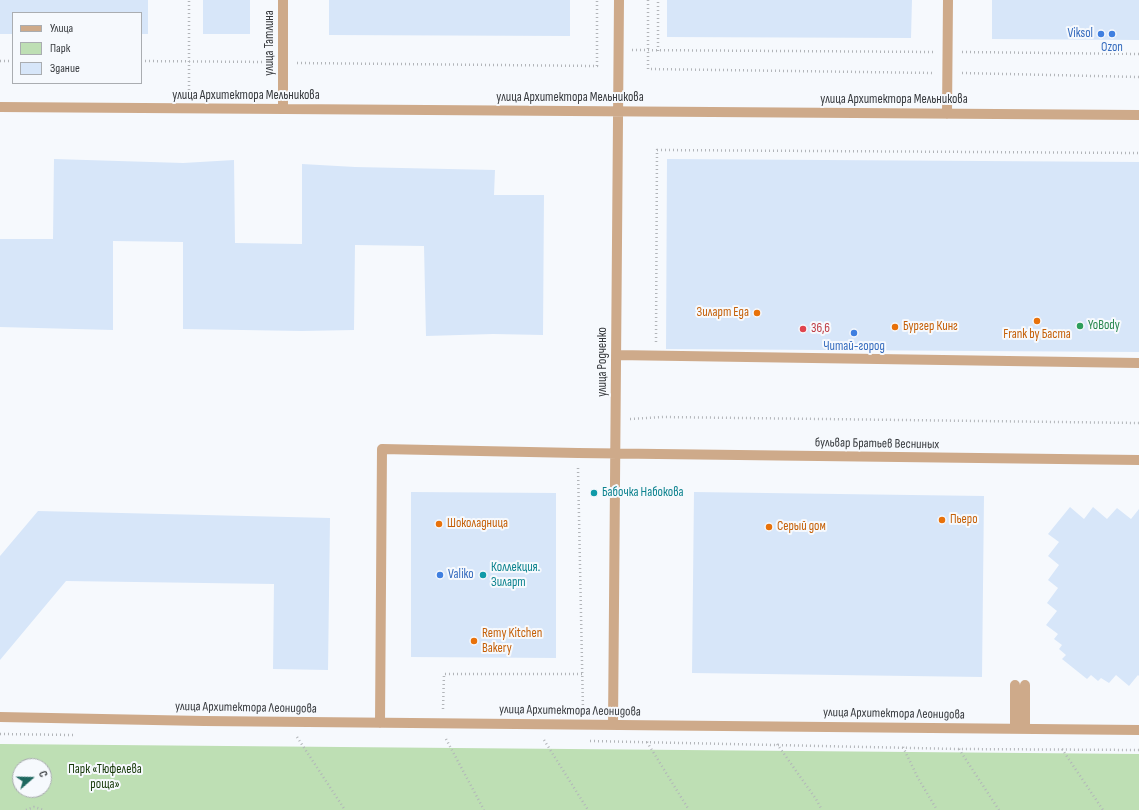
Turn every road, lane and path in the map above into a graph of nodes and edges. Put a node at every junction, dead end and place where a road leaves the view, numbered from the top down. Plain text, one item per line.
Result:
1 (189, 0) edge
2 (283, 0) edge
3 (597, 0) edge
4 (618, 0) edge
5 (648, 0) edge
6 (658, 0) edge
7 (948, 0) edge
8 (618, 50) junction
9 (648, 50) junction
10 (658, 51) junction
11 (948, 52) junction
12 (1139, 54) edge
13 (0, 61) edge
14 (12, 61) edge
15 (142, 61) edge
16 (189, 61) junction
17 (283, 62) junction
18 (948, 73) junction
19 (1139, 77) edge
20 (0, 107) edge
21 (189, 109) junction
22 (283, 109) junction
23 (618, 111) junction
24 (948, 114) junction
25 (1139, 115) edge
26 (1139, 153) edge
27 (616, 355) junction
28 (656, 355) junction
29 (1139, 363) edge
30 (616, 419) junction
31 (1139, 423) edge
32 (578, 453) junction
33 (615, 454) junction
34 (1139, 460) edge
35 (582, 674) junction
36 (1020, 685) dead end
37 (443, 710) dead end
38 (583, 711) dead end
39 (0, 717) edge
40 (380, 723) junction
41 (613, 725) junction
42 (638, 725) junction
43 (1020, 729) junction
44 (1139, 730) edge
45 (0, 734) edge
46 (78, 735) dead end
47 (289, 737) dead end
48 (297, 737) junction
49 (305, 737) dead end
50 (453, 739) dead end
51 (536, 740) dead end
52 (544, 740) junction
53 (552, 740) dead end
54 (584, 741) dead end
55 (647, 742) junction
56 (777, 744) junction
57 (903, 747) junction
58 (959, 748) junction
59 (1061, 749) junction
60 (1139, 750) edge
61 (26, 810) edge
62 (44, 810) edge
63 (345, 810) edge
64 (484, 810) edge
65 (588, 810) edge
66 (689, 810) edge
67 (822, 810) edge
68 (937, 810) edge
69 (999, 810) edge
70 (1103, 810) edge

1 - 16 path
2 - 17 street, улица Татлина
3 - 17 path
4 - 8 street, улица Родченко
5 - 9 path
6 - 10 path
7 - 11 street
8 - 9 path
8 - 23 street, улица Родченко
9 - 10 path
9 - 18 path
10 - 11 path
11 - 12 path
11 - 18 street
13 - 14 path
15 - 16 path
16 - 17 path
16 - 21 path
17 - 22 street, улица Татлина
18 - 19 path
18 - 24 street
20 - 21 street, улица Архитектора Мельникова
21 - 22 street, улица Архитектора Мельникова
22 - 23 street, улица Архитектора Мельникова
23 - 24 street, улица Архитектора Мельникова
23 - 27 street, улица Родченко
24 - 25 street, улица Архитектора Мельникова
26 - 28 path
27 - 28 street
27 - 30 street, улица Родченко
28 - 29 street
30 - 31 path
30 - 33 street, улица Родченко
32 - 33 street, бульвар Братьев Весниных
32 - 35 path
32 - 40 street, бульвар Братьев Весниных
33 - 34 street, бульвар Братьев Весниных
33 - 41 street, улица Родченко
35 - 37 path
35 - 38 path
36 - 43 street
39 - 40 street, улица Архитектора Леонидова
40 - 41 street, улица Архитектора Леонидова
41 - 42 street, улица Архитектора Леонидова
42 - 43 street, улица Архитектора Леонидова
42 - 55 path
43 - 44 street, улица Архитектора Леонидова
45 - 46 path
47 - 48 path
48 - 49 path
48 - 63 path
50 - 64 path
51 - 52 path
52 - 53 path
52 - 65 path
54 - 55 path
55 - 56 path
55 - 66 path
56 - 57 path
56 - 67 path
57 - 58 path
57 - 68 path
58 - 59 path
58 - 69 path
59 - 60 path
59 - 70 path
61 - 62 path

